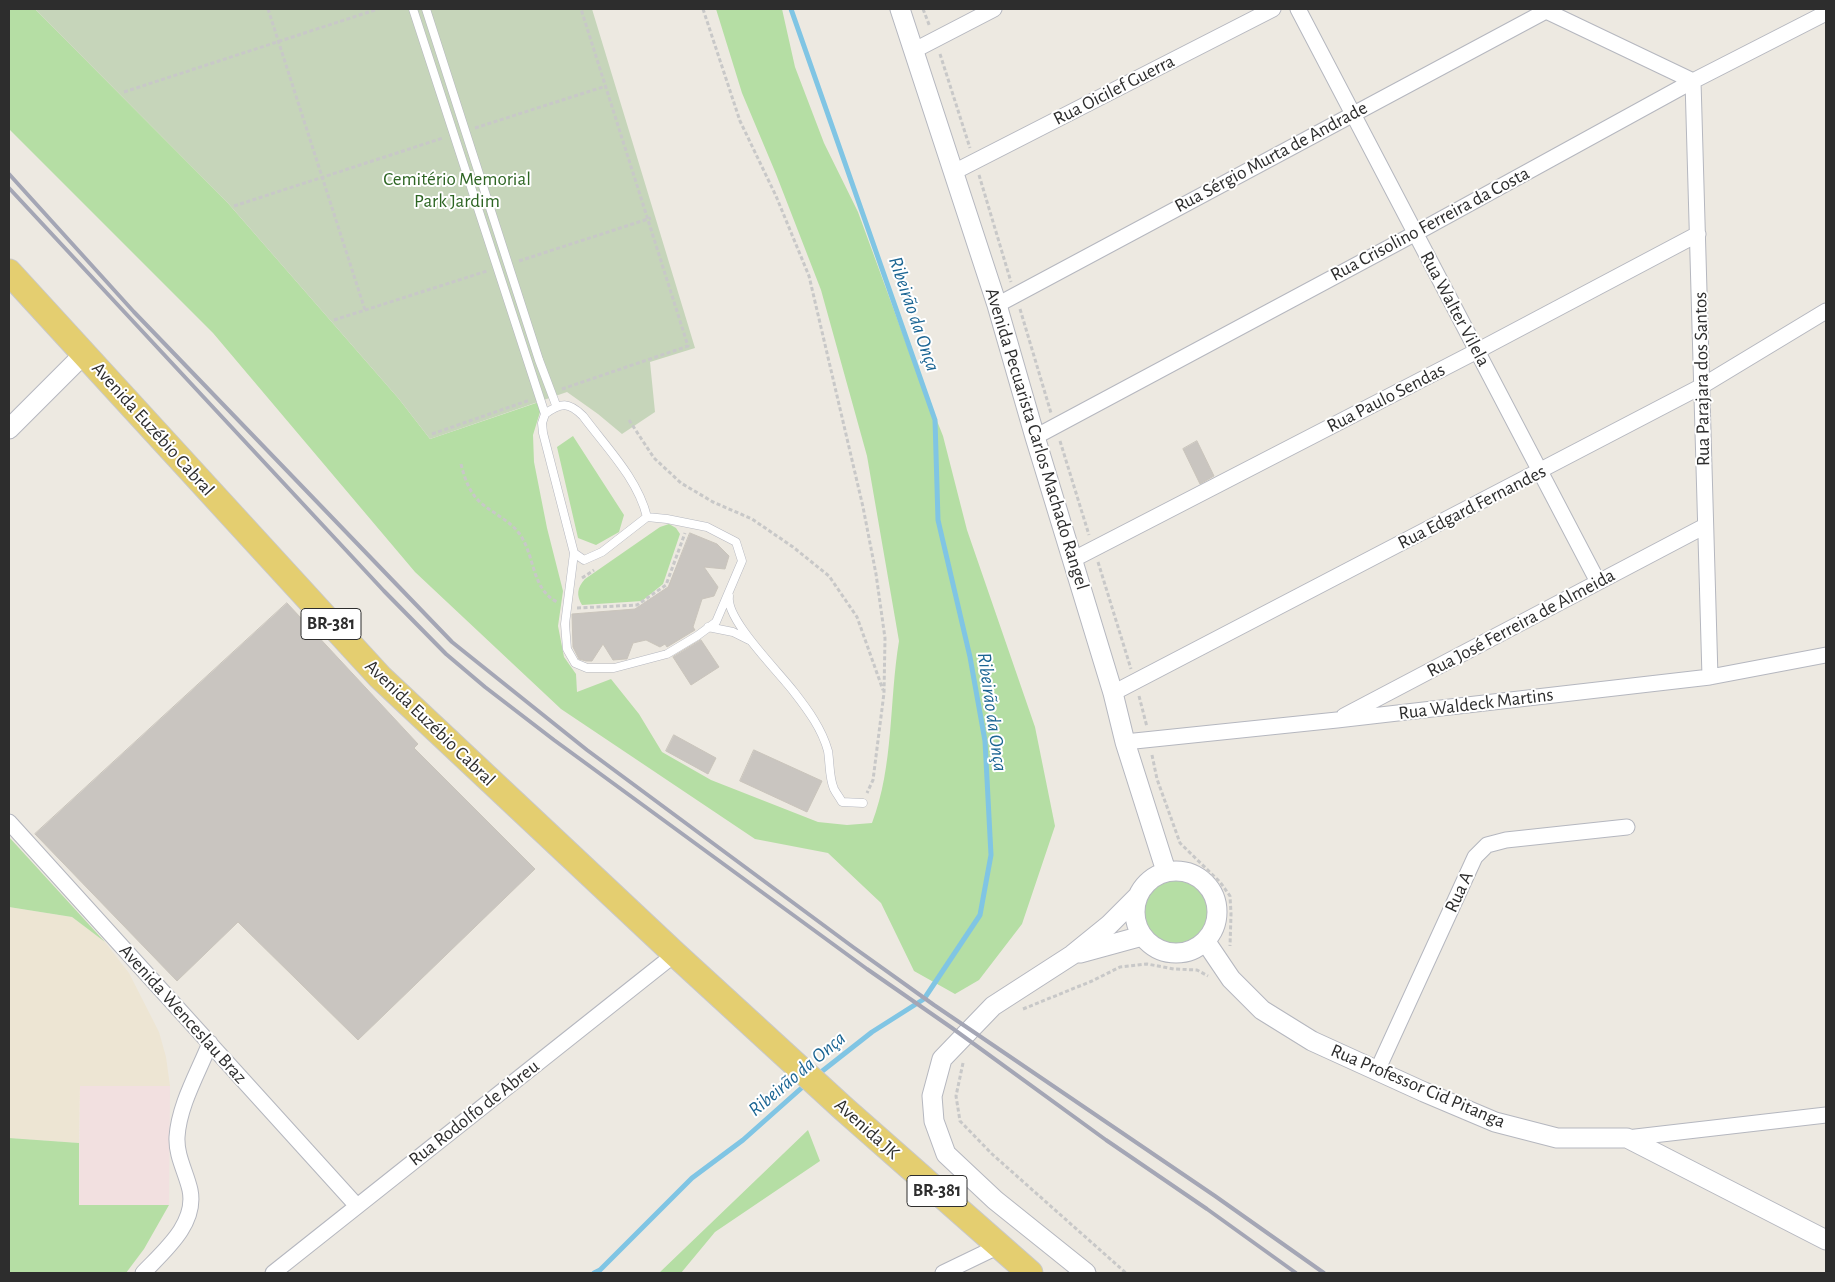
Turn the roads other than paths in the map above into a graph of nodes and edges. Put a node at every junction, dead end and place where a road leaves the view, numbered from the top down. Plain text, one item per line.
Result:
1 (413, 9) edge
2 (426, 9) edge
3 (900, 9) edge
4 (994, 9) edge
5 (1273, 9) edge
6 (1298, 9) edge
7 (1544, 10) edge
8 (1826, 13) edge
9 (914, 52) junction
10 (1693, 81) junction
11 (1353, 113) junction
12 (954, 172) junction
13 (1416, 233) junction
14 (1698, 234) junction
15 (9, 272) edge
16 (997, 305) junction
17 (1826, 311) edge
18 (1477, 351) junction
19 (84, 354) junction
20 (1702, 386) junction
21 (556, 406) junction
22 (545, 414) junction
23 (9, 429) edge
24 (1035, 437) junction
25 (1540, 472) junction
26 (647, 517) junction
27 (1705, 526) junction
28 (574, 552) junction
29 (1074, 559) junction
30 (1598, 582) junction
31 (729, 591) junction
32 (708, 628) junction
33 (756, 646) junction
34 (1826, 655) edge
35 (1710, 677) junction
36 (1113, 693) junction
37 (1336, 720) junction
38 (1125, 742) junction
39 (863, 803) road end
40 (9, 822) edge
41 (1627, 827) dead end
42 (1166, 871) junction
43 (1137, 897) junction
44 (1142, 936) junction
45 (1206, 942) junction
46 (674, 954) junction
47 (1072, 955) junction
48 (210, 1043) junction
49 (772, 1043) joint
50 (1377, 1071) junction
51 (1826, 1114) edge
52 (1627, 1138) junction
53 (357, 1206) junction
54 (1826, 1240) edge
55 (999, 1246) junction
56 (143, 1273) edge
57 (273, 1273) edge
58 (943, 1273) edge
59 (1030, 1273) edge
60 (1086, 1273) edge

1 - 22 lane
2 - 21 lane
3 - 9 street, Avenida Pecuarista Carlos Machado Rangel
4 - 9 street
5 - 12 street, Rua Oicilef Guerra
6 - 11 street, Rua Walter Vilela
7 - 10 street
7 - 11 street, Rua Sérgio Murta de Andrade
8 - 10 street, Rua Crisolino Ferreira da Costa
9 - 12 street, Avenida Pecuarista Carlos Machado Rangel
10 - 13 street, Rua Crisolino Ferreira da Costa
10 - 14 street, Rua Parajara dos Santos
11 - 13 street, Rua Walter Vilela
11 - 16 street, Rua Sérgio Murta de Andrade
12 - 16 street, Avenida Pecuarista Carlos Machado Rangel
13 - 18 street, Rua Walter Vilela
13 - 24 street, Rua Crisolino Ferreira da Costa
14 - 18 street, Rua Paulo Sendas
14 - 20 street, Rua Parajara dos Santos
15 - 19 main road, Avenida Euzébio Cabral / BR-381
16 - 24 street, Avenida Pecuarista Carlos Machado Rangel
17 - 20 street, Rua Edgard Fernandes
18 - 25 street, Rua Walter Vilela
18 - 29 street, Rua Paulo Sendas
19 - 23 street
19 - 46 main road, Avenida Euzébio Cabral / BR-381
20 - 25 street, Rua Edgard Fernandes
20 - 27 street, Rua Parajara dos Santos
21 - 22 lane
21 - 26 lane
22 - 28 lane
24 - 29 street, Avenida Pecuarista Carlos Machado Rangel
25 - 30 street, Rua Walter Vilela
25 - 36 street, Rua Edgard Fernandes
26 - 28 lane
26 - 31 lane
27 - 30 street, Rua José Ferreira de Almeida
27 - 35 street, Rua Parajara dos Santos
28 - 32 lane
29 - 36 street, Avenida Pecuarista Carlos Machado Rangel
30 - 37 street, Rua José Ferreira de Almeida
31 - 32 lane
31 - 33 lane
32 - 33 lane
33 - 39 lane
34 - 35 street, Rua Waldeck Martins
35 - 37 street, Rua Waldeck Martins
36 - 38 street, Avenida Pecuarista Carlos Machado Rangel
37 - 38 street, Rua Waldeck Martins
38 - 42 street, Avenida Pecuarista Carlos Machado Rangel
40 - 48 street, Avenida Wenceslau Braz
41 - 50 street, Rua A
42 - 43 street
42 - 45 street
43 - 44 street
43 - 47 street
44 - 45 street
44 - 47 street
45 - 50 street, Rua Professor Cid Pitanga
46 - 49 main road, Avenida Euzébio Cabral / BR-381
46 - 53 street, Rua Rodolfo de Abreu
47 - 60 street
48 - 53 street, Avenida Wenceslau Braz
48 - 56 street
49 - 55 main road, Avenida JK / BR-381
50 - 52 street, Rua Professor Cid Pitanga
51 - 52 street
52 - 54 street, Rua Professor Cid Pitanga
53 - 57 street, Rua Rodolfo de Abreu
55 - 58 street
55 - 59 main road, Avenida JK / BR-381

